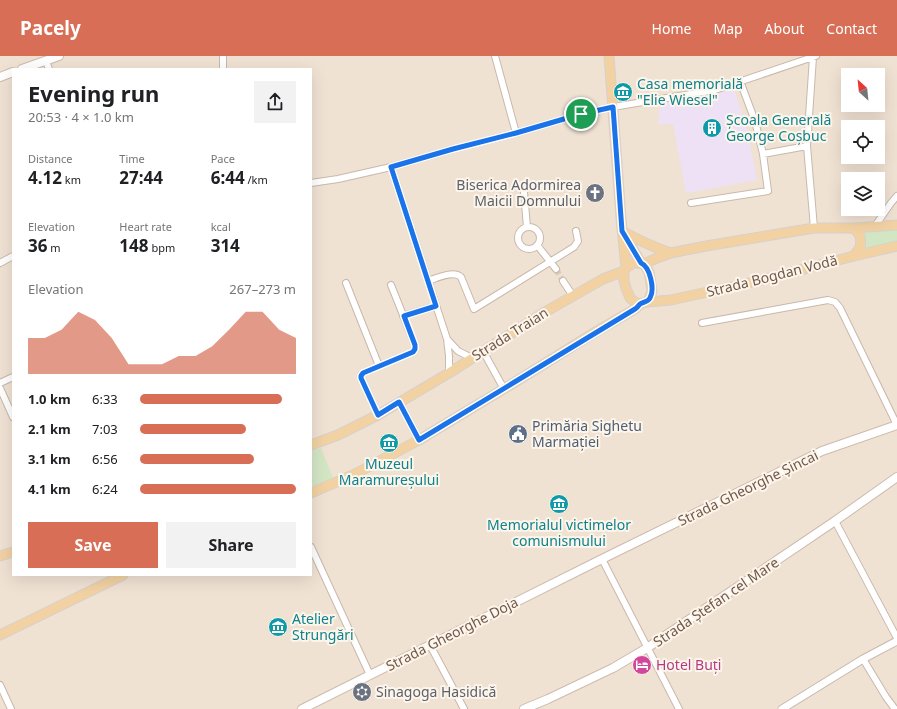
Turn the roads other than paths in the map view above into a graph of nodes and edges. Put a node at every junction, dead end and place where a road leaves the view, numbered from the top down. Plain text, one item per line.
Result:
1 (59, 56) edge
2 (224, 56) edge
3 (495, 56) edge
4 (609, 56) edge
5 (815, 57) edge
6 (40, 60) junction
7 (24, 68) edge
8 (48, 68) edge
9 (223, 68) edge
10 (12, 72) edge
11 (0, 77) edge
12 (740, 81) junction
13 (613, 107) junction
14 (516, 133) junction
15 (807, 146) junction
16 (763, 154) junction
17 (391, 167) junction
18 (312, 183) edge
19 (524, 192) dead end
20 (897, 196) edge
21 (691, 203) dead end
22 (897, 225) edge
23 (875, 226) junction
24 (527, 227) junction
25 (814, 228) junction
26 (853, 228) junction
27 (576, 231) dead end
28 (622, 231) junction
29 (537, 245) junction
30 (897, 246) edge
31 (671, 253) junction
32 (854, 256) junction
33 (12, 257) edge
34 (550, 261) junction
35 (0, 263) edge
36 (642, 263) junction
37 (556, 269) tunnel mouth
38 (625, 270) junction
39 (428, 281) junction
40 (563, 281) tunnel mouth
41 (346, 283) dead end
42 (391, 285) dead end
43 (573, 296) junction
44 (643, 303) junction
45 (436, 306) junction
46 (404, 316) junction
47 (702, 323) dead end
48 (447, 339) junction
49 (483, 351) junction
50 (472, 358) junction
51 (379, 366) junction
52 (449, 373) junction
53 (12, 377) edge
54 (0, 382) edge
55 (0, 388) edge
56 (504, 389) junction
57 (399, 402) junction
58 (12, 415) edge
59 (378, 415) junction
60 (897, 425) edge
61 (419, 440) junction
62 (312, 445) edge
63 (897, 477) edge
64 (312, 492) edge
65 (835, 521) junction
66 (312, 549) edge
67 (12, 552) edge
68 (0, 556) edge
69 (602, 559) junction
70 (121, 576) edge
71 (0, 635) edge
72 (897, 640) edge
73 (430, 645) junction
74 (647, 648) junction
75 (863, 659) junction
76 (370, 675) junction
77 (0, 685) edge
78 (11, 709) edge
79 (302, 709) edge
80 (464, 709) edge
81 (524, 709) edge
82 (679, 709) edge
83 (782, 709) edge
84 (895, 709) edge

1 - 6 main road
2 - 9 street
3 - 14 street
4 - 13 main road
5 - 12 street
5 - 15 street
6 - 7 main road
6 - 8 street
10 - 11 main road
12 - 13 street
12 - 16 street
13 - 14 street
13 - 28 main road
14 - 17 street
15 - 16 street
15 - 25 street
16 - 21 street
17 - 18 street
17 - 39 street
19 - 24 street
20 - 23 street
22 - 23 main road
23 - 26 main road
24 - 29 street
24 - 29 street
25 - 26 main road
25 - 31 main road
26 - 32 main road
27 - 34 street
28 - 31 main road
28 - 36 main road
28 - 38 main road
29 - 34 street
30 - 32 main road, Strada Bogdan Vodă
31 - 36 main road
32 - 44 main road, Strada Bogdan Vodă
33 - 35 street
34 - 37 street
34 - 39 street
36 - 38 main road
36 - 44 main road
38 - 43 main road, Strada Traian
38 - 44 main road
39 - 45 street
40 - 43 street
41 - 51 street
42 - 46 street
43 - 49 main road, Strada Traian
44 - 56 main road
45 - 46 street
45 - 48 street
46 - 51 street
47 - 60 street
48 - 50 street
48 - 52 street
49 - 50 main road, Strada Traian
49 - 56 street
50 - 52 main road, Strada Traian
51 - 59 street
52 - 57 main road, Strada Traian
53 - 54 street
55 - 58 street
56 - 61 main road
57 - 59 main road, Strada Traian
57 - 61 street
59 - 62 main road, Strada Traian
60 - 69 main road, Strada Gheorghe Șincai
61 - 64 main road
63 - 65 main road, Strada Ștefan cel Mare
65 - 72 street
65 - 74 main road, Strada Ștefan cel Mare
66 - 76 street
67 - 68 main road
69 - 73 main road, Strada Gheorghe Doja
69 - 74 street
70 - 71 main road
72 - 75 street
73 - 76 main road, Strada Gheorghe Doja
73 - 80 street
74 - 81 main road, Strada Ștefan cel Mare
74 - 82 street
75 - 83 street
75 - 84 street
76 - 79 main road, Strada Gheorghe Doja
77 - 78 street

